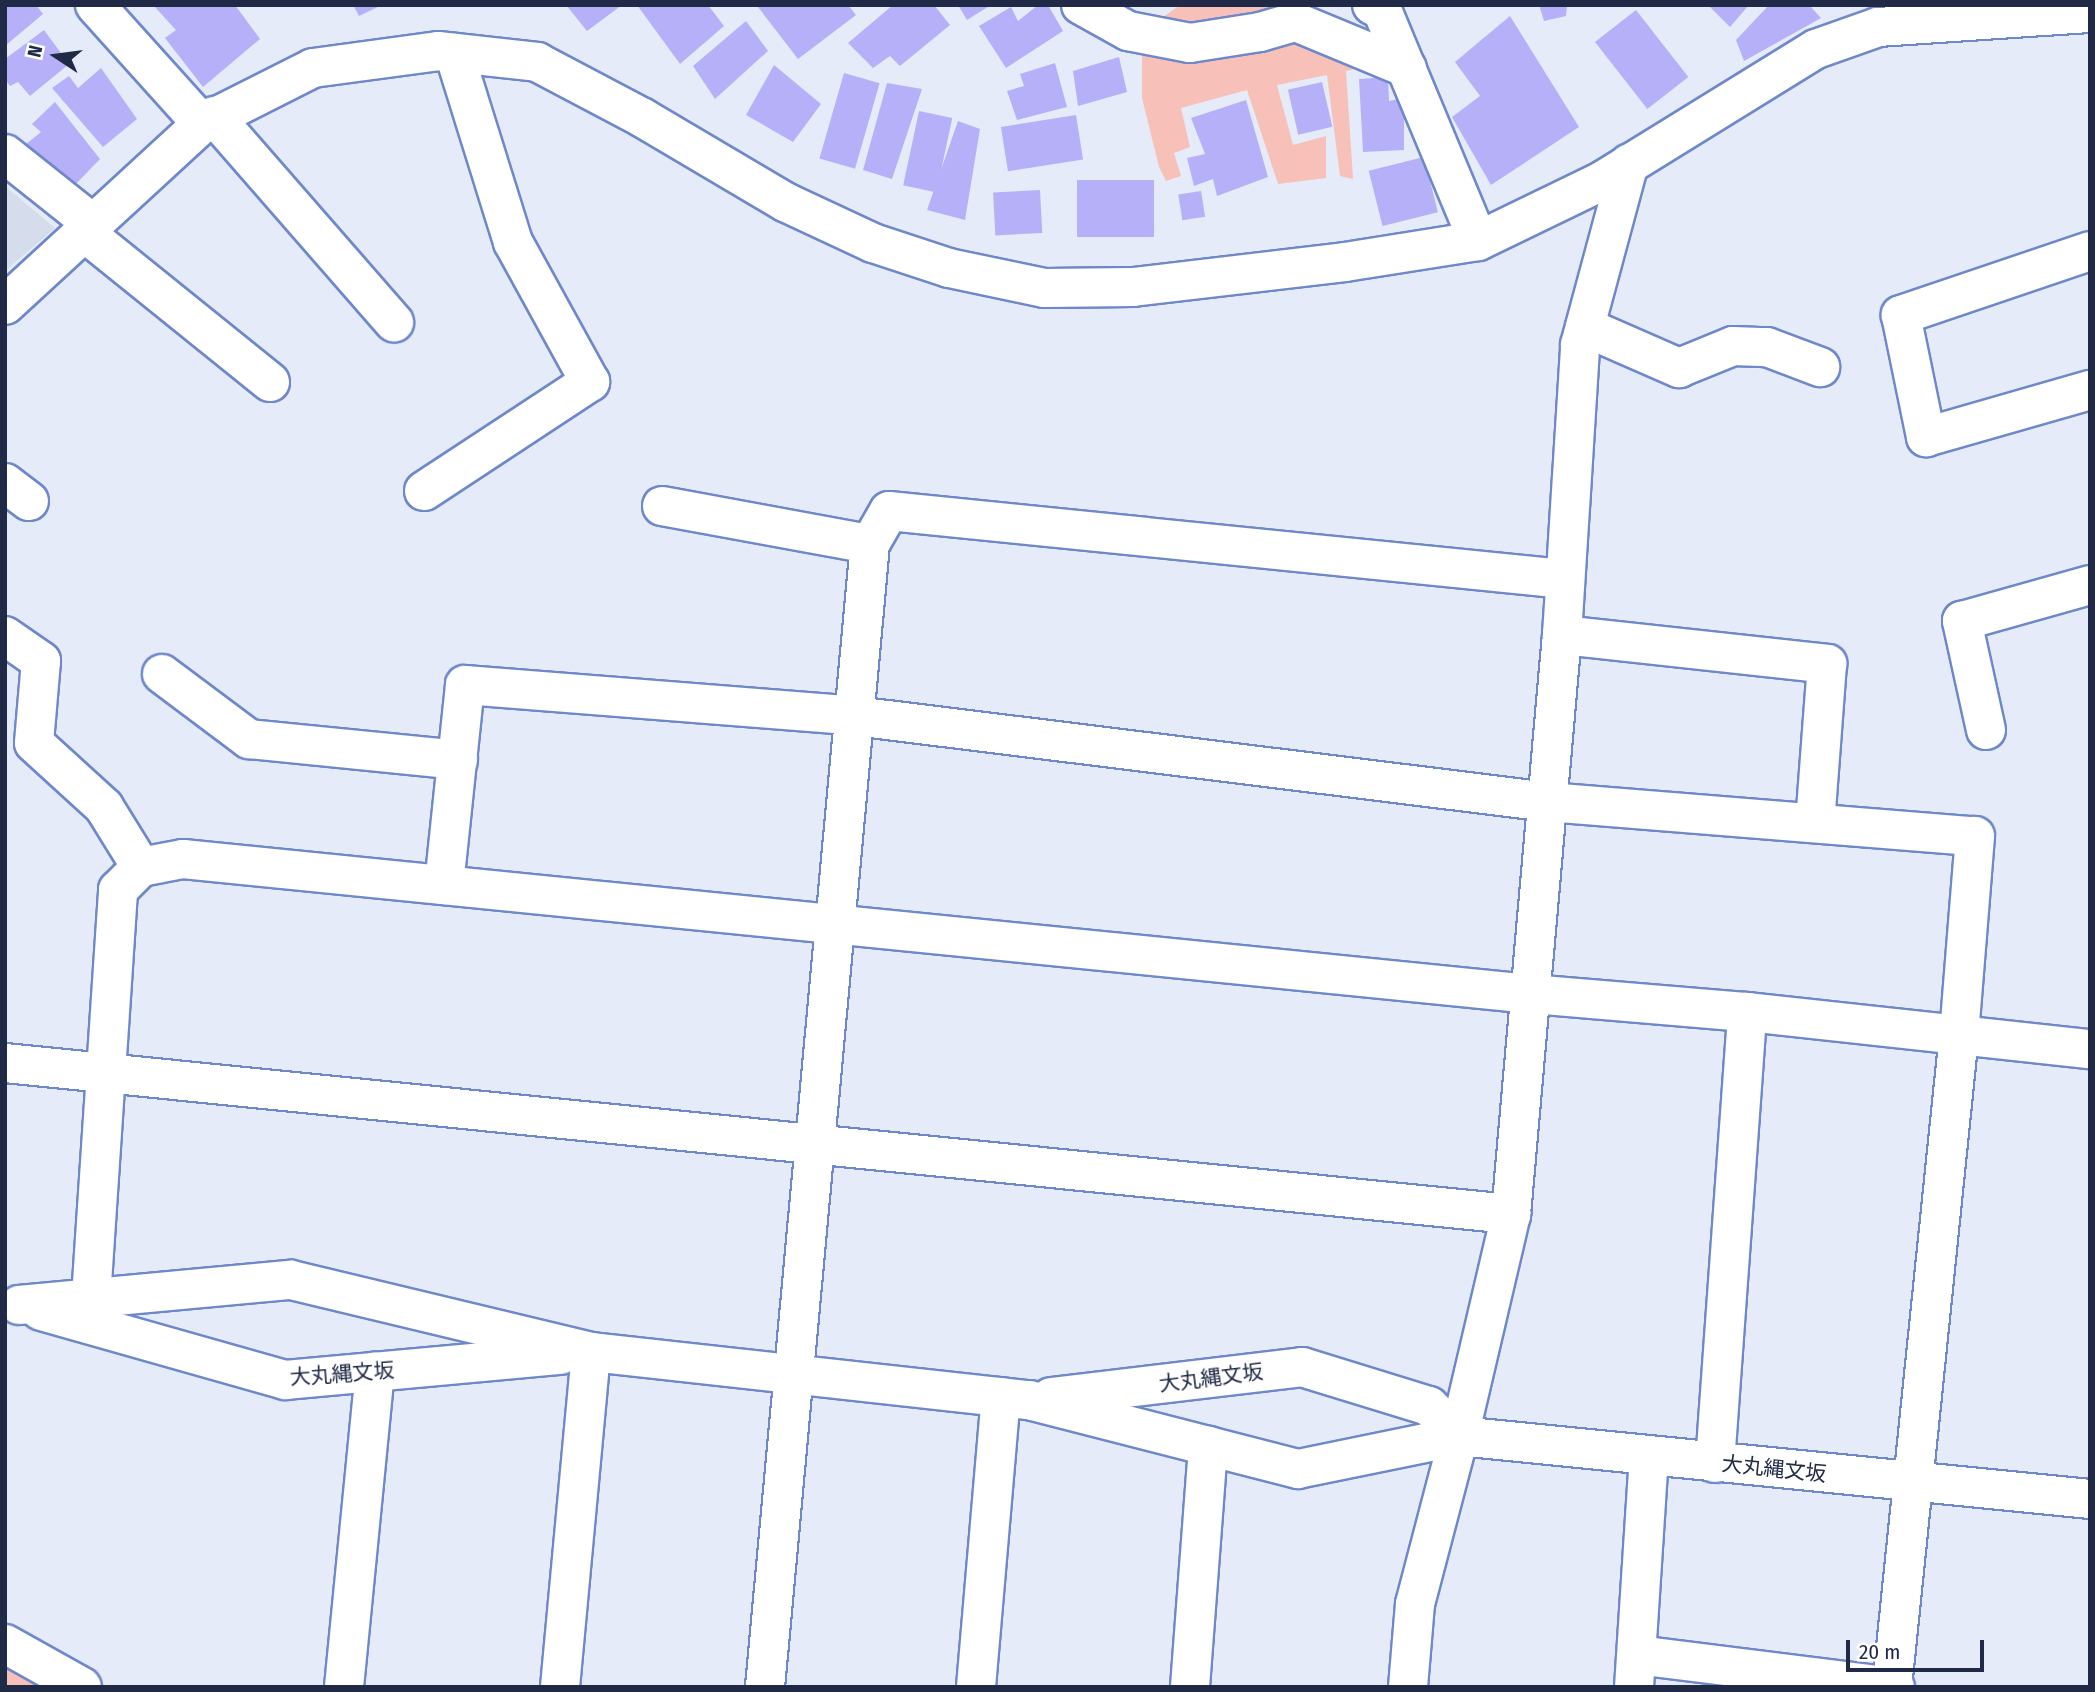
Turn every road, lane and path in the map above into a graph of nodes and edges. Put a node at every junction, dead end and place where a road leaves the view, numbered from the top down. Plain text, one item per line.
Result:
1 (95, 5) edge
2 (1081, 5) edge
3 (1373, 5) edge
4 (1976, 13) edge
5 (2090, 13) edge
6 (454, 53) junction
7 (1407, 68) junction
8 (208, 120) junction
9 (5, 155) edge
10 (1629, 163) junction
11 (89, 228) junction
12 (1478, 241) junction
13 (2090, 251) edge
14 (5, 305) edge
15 (394, 322) dead end
16 (1585, 327) junction
17 (1820, 367) dead end
18 (270, 382) dead end
19 (2090, 390) edge
20 (424, 491) dead end
21 (662, 506) dead end
22 (870, 544) junction
23 (1563, 579) junction
24 (2090, 585) edge
25 (1562, 635) junction
26 (5, 636) edge
27 (162, 674) dead end
28 (855, 716) junction
29 (1986, 730) dead end
30 (458, 760) junction
31 (1548, 802) junction
32 (1815, 823) junction
33 (141, 867) junction
34 (444, 885) junction
35 (835, 924) junction
36 (1531, 995) junction
37 (1747, 1012) junction
38 (1959, 1035) junction
39 (2090, 1049) edge
40 (5, 1063) edge
41 (104, 1073) junction
42 (815, 1142) junction
43 (1511, 1214) junction
44 (91, 1298) junction
45 (12, 1304) edge
46 (591, 1352) junction
47 (375, 1372) junction
48 (793, 1374) junction
49 (1015, 1399) junction
50 (1459, 1436) junction
51 (1208, 1446) junction
52 (1650, 1456) junction
53 (1715, 1463) junction
54 (1912, 1483) junction
55 (2090, 1499) edge
56 (5, 1644) edge
57 (1636, 1671) edge
58 (82, 1687) edge
59 (344, 1687) edge
60 (561, 1687) edge
61 (765, 1687) edge
62 (976, 1687) edge
63 (1190, 1687) edge
64 (1408, 1687) edge
65 (1893, 1687) edge

1 - 8 street
2 - 7 street
3 - 7 street
4 - 5 street
4 - 10 street
6 - 8 street
6 - 12 street
6 - 20 street
7 - 12 street
8 - 11 street
8 - 15 street
9 - 11 street
10 - 12 street
10 - 16 street
11 - 14 street
11 - 18 street
13 - 19 street
16 - 17 street
16 - 23 street
21 - 22 street
22 - 23 street
22 - 28 street
23 - 25 street
24 - 29 street
25 - 31 street
25 - 32 street
26 - 33 street
27 - 30 street
28 - 30 street
28 - 31 street
28 - 35 street
30 - 34 street
31 - 32 street
31 - 36 street
32 - 38 street
33 - 34 street
33 - 41 street
34 - 35 street
35 - 36 street
35 - 42 street
36 - 37 street
36 - 43 street
37 - 38 street
37 - 53 street
38 - 39 street
38 - 54 street
40 - 41 street
41 - 42 street
41 - 44 street
42 - 43 street
42 - 48 street
43 - 50 street
44 - 45 street, 大丸縄文坂
44 - 46 street, 大丸縄文坂
45 - 47 street, 大丸縄文坂
46 - 47 street, 大丸縄文坂
46 - 48 street, 大丸縄文坂
46 - 60 street
47 - 59 street
48 - 49 street, 大丸縄文坂
48 - 61 street
49 - 50 street, 大丸縄文坂
49 - 51 street, 大丸縄文坂
49 - 62 street
50 - 51 street, 大丸縄文坂
50 - 52 street, 大丸縄文坂
50 - 64 street
51 - 63 street
52 - 53 street, 大丸縄文坂
52 - 57 street
53 - 54 street, 大丸縄文坂
54 - 55 street, 大丸縄文坂
54 - 65 street
56 - 58 street
57 - 65 street

